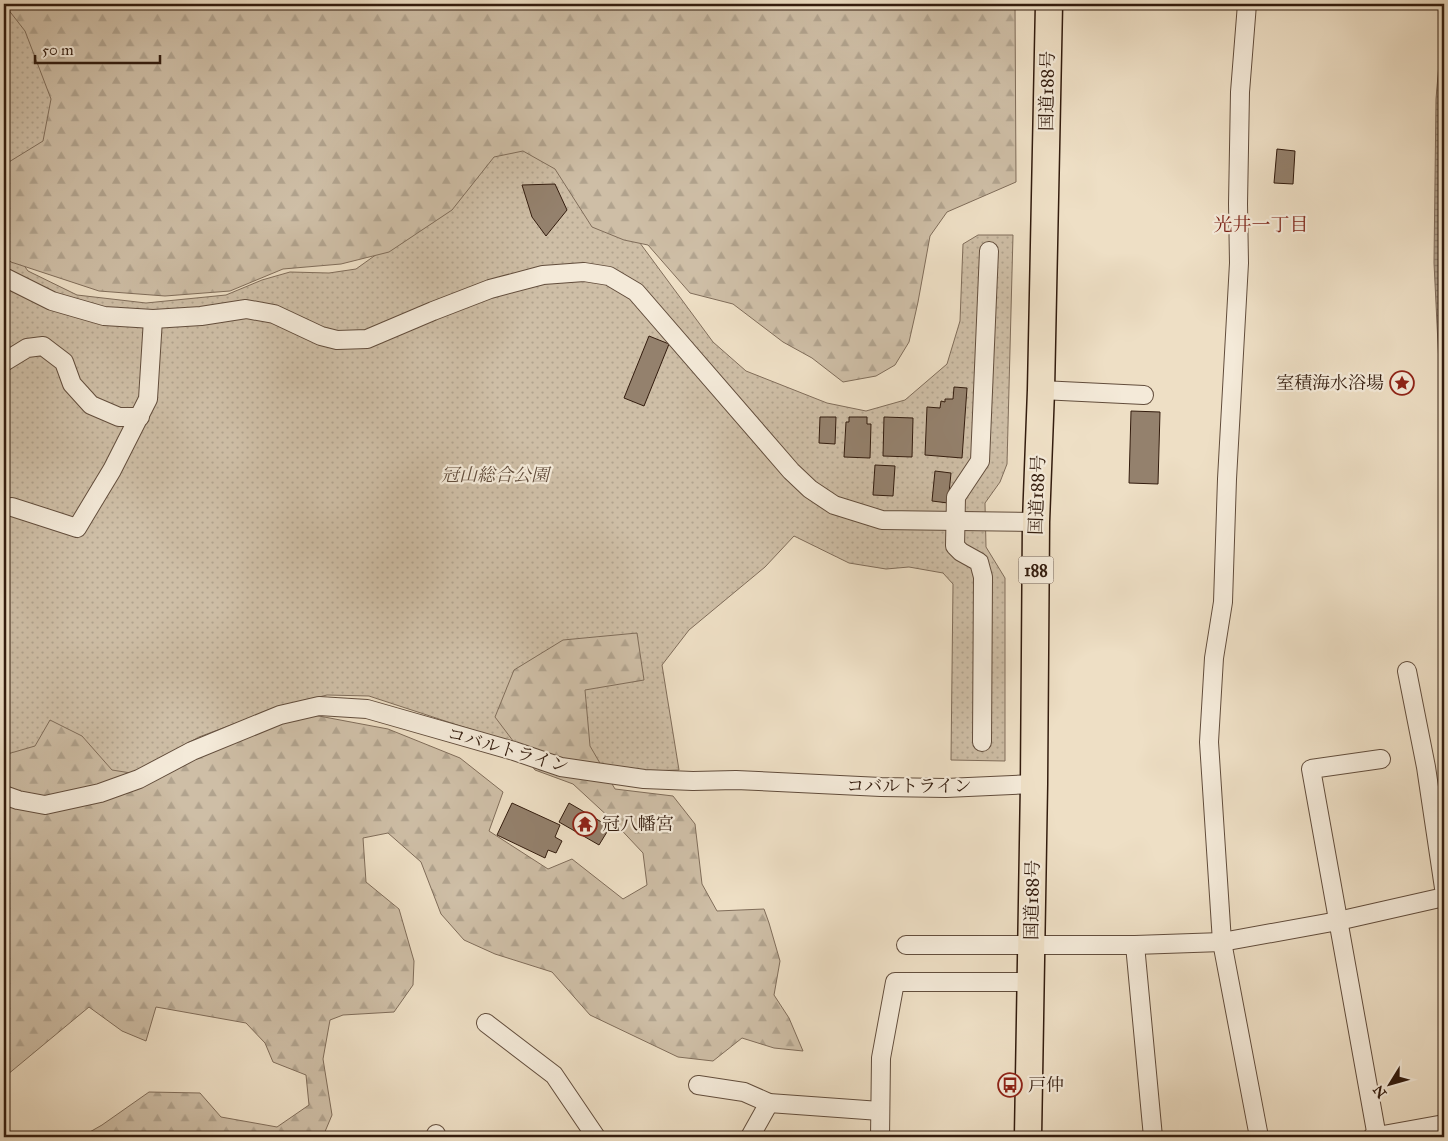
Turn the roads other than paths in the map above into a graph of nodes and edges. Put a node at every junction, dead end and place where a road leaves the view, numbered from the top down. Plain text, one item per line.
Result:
1 (1049, 4) edge
2 (1247, 4) edge
3 (989, 251) dead end
4 (4, 277) edge
5 (152, 319) junction
6 (4, 362) edge
7 (1041, 390) junction
8 (1144, 395) dead end
9 (140, 418) junction
10 (12, 507) dead end
11 (957, 522) junction
12 (1036, 522) junction
13 (1407, 671) dead end
14 (982, 742) dead end
15 (1381, 758) dead end
16 (1034, 784) junction
17 (4, 795) edge
18 (1444, 888) edge
19 (1444, 897) edge
20 (1338, 920) junction
21 (1222, 942) junction
22 (906, 945) dead end
23 (1032, 945) junction
24 (1135, 945) junction
25 (1031, 982) junction
26 (486, 1022) dead end
27 (698, 1085) dead end
28 (769, 1103) junction
29 (880, 1111) junction
30 (1444, 1124) edge
31 (596, 1137) edge
32 (750, 1137) edge
33 (880, 1137) edge
34 (1028, 1137) edge
35 (1153, 1137) edge
36 (1259, 1137) edge
37 (1376, 1137) edge

1 - 7 highway, 国道188号 / 188
2 - 21 street
3 - 11 street
4 - 5 street
5 - 9 street
5 - 11 street
6 - 9 street
7 - 8 street
7 - 12 highway, 国道188号 / 188
9 - 10 street
11 - 12 street
11 - 14 street
12 - 16 highway, 国道188号 / 188
13 - 18 street
15 - 20 street
16 - 17 street, コバルトライン
16 - 23 highway, 国道188号 / 188
19 - 20 street
20 - 21 street
20 - 37 street
21 - 24 street
21 - 36 street
22 - 23 street
23 - 24 street
23 - 25 highway, 国道188号 / 188
24 - 35 street
25 - 29 street
25 - 34 highway, 国道188号 / 188
26 - 31 street
27 - 28 street
28 - 29 street
28 - 32 street
29 - 33 street
30 - 37 street

